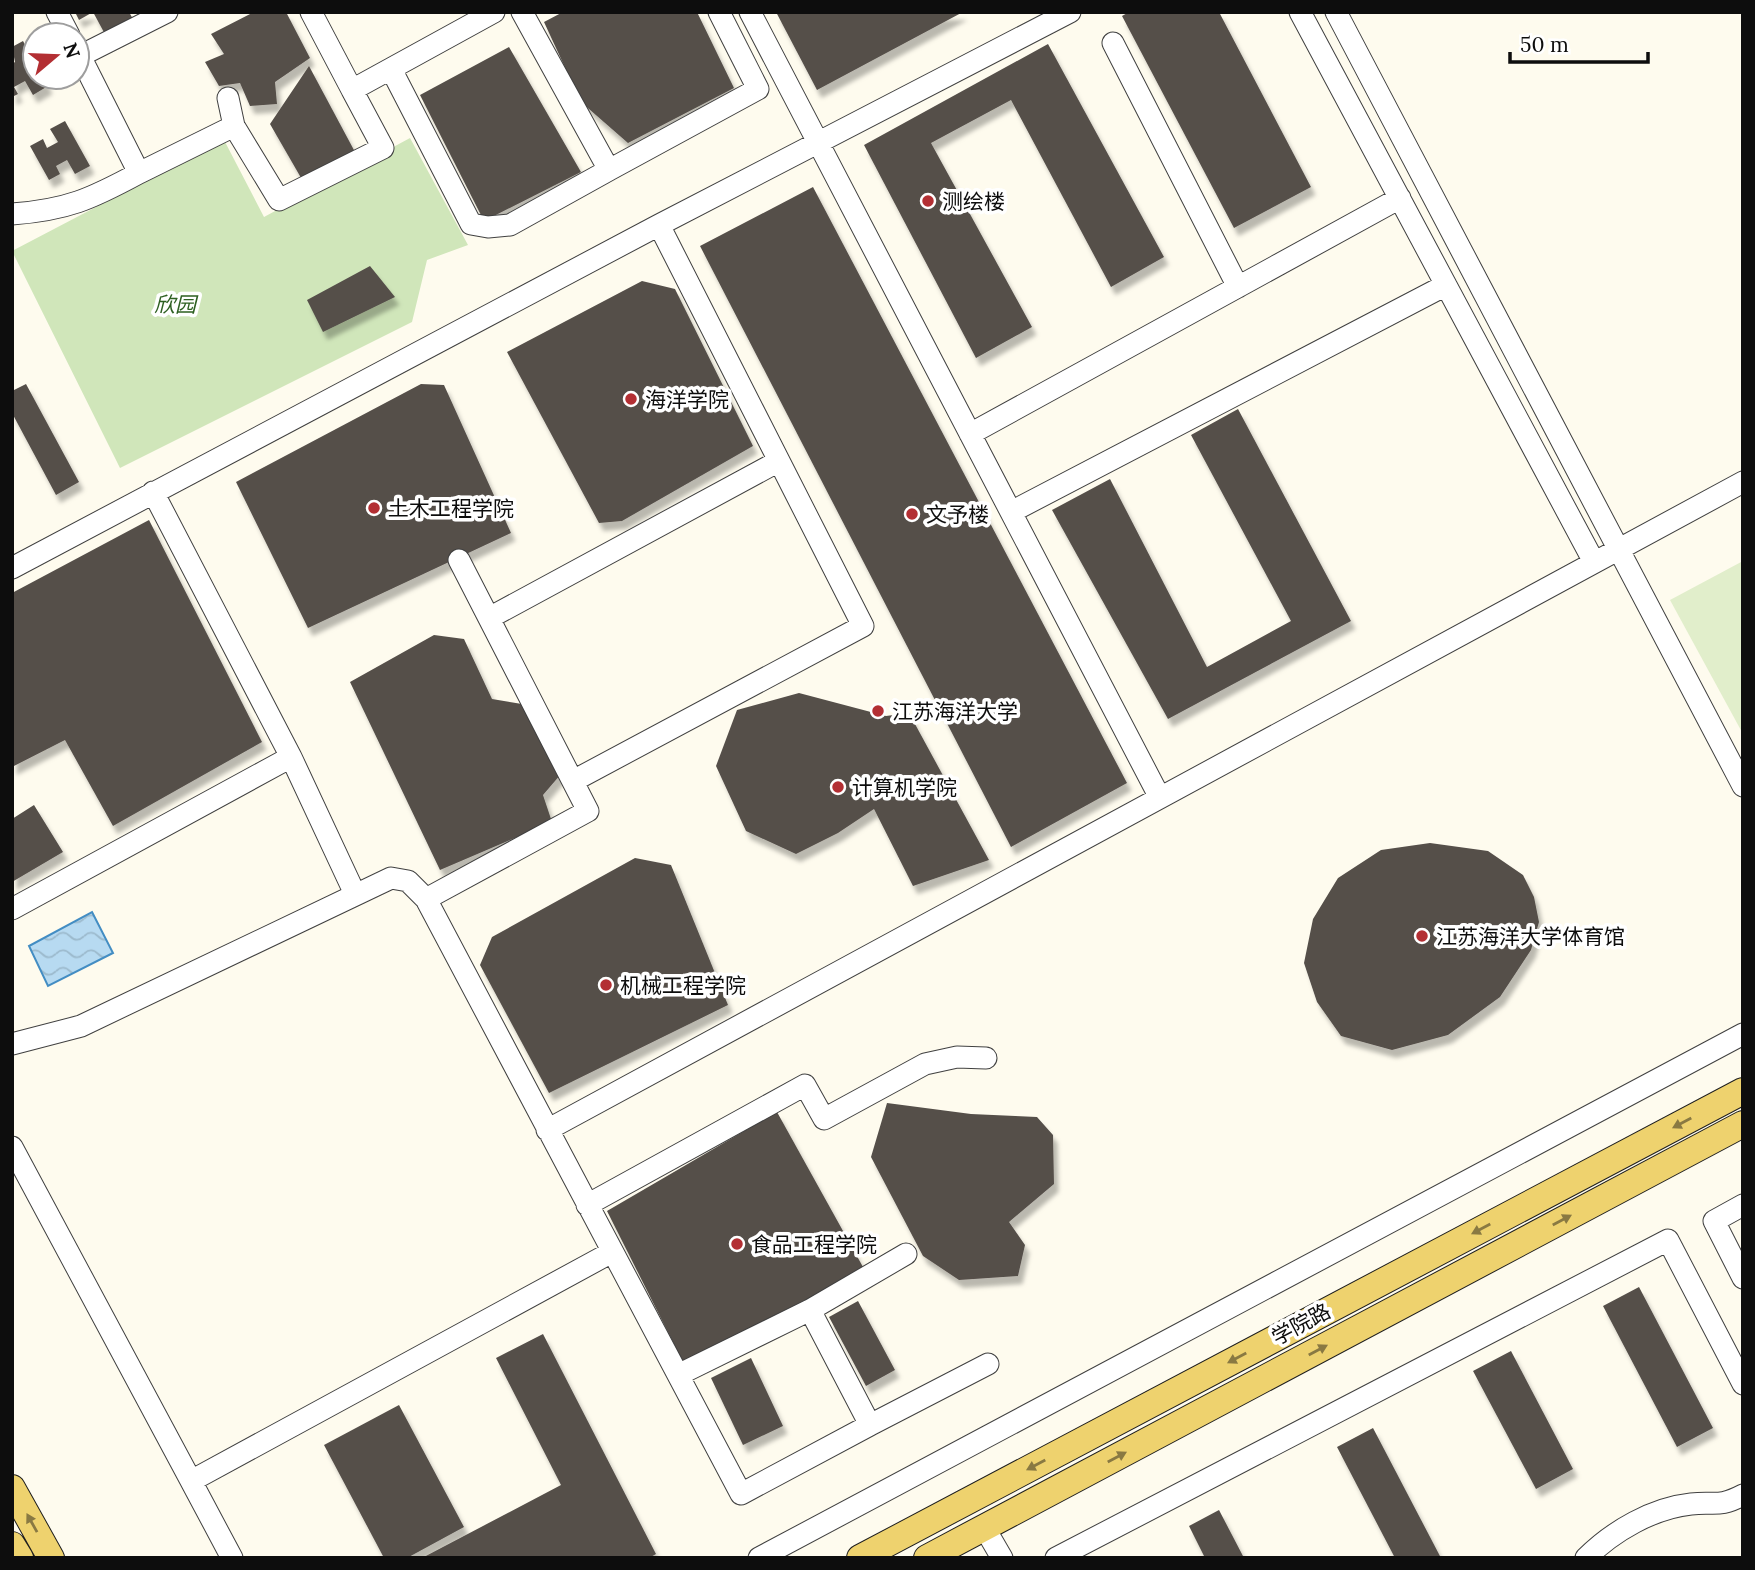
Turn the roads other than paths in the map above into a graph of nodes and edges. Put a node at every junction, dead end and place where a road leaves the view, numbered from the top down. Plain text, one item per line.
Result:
1 (167, 12) edge
2 (311, 12) edge
3 (494, 12) edge
4 (522, 12) edge
5 (719, 12) edge
6 (750, 12) edge
7 (1070, 12) edge
8 (1300, 12) edge
9 (1336, 12) edge
10 (1113, 44) dead end
11 (91, 47) edge
12 (391, 69) junction
13 (91, 79) edge
14 (352, 90) junction
15 (228, 98) dead end
16 (234, 126) junction
17 (819, 143) junction
18 (609, 170) junction
19 (139, 173) junction
20 (1400, 198) junction
21 (12, 214) edge
22 (659, 225) junction
23 (1446, 285) junction
24 (1238, 287) junction
25 (970, 434) junction
26 (779, 461) junction
27 (1743, 482) edge
28 (153, 492) junction
29 (1011, 512) junction
30 (1619, 548) junction
31 (459, 559) dead end
32 (1594, 562) junction
33 (12, 568) edge
34 (489, 618) junction
35 (291, 757) junction
36 (573, 781) junction
37 (1743, 786) edge
38 (1159, 796) junction
39 (355, 894) junction
40 (426, 899) junction
41 (12, 909) edge
42 (1743, 1034) edge
43 (12, 1044) edge
44 (986, 1058) dead end
45 (1743, 1091) edge
46 (1743, 1124) edge
47 (547, 1130) junction
48 (12, 1147) edge
49 (587, 1205) junction
50 (1743, 1205) edge
51 (612, 1252) junction
52 (906, 1255) dead end
53 (1743, 1278) edge
54 (810, 1310) junction
55 (988, 1364) dead end
56 (678, 1375) junction
57 (1743, 1384) edge
58 (870, 1425) junction
59 (191, 1481) junction
60 (12, 1488) edge
61 (1743, 1495) edge
62 (984, 1527) junction
63 (12, 1545) edge
64 (20, 1558) edge
65 (51, 1558) edge
66 (232, 1558) edge
67 (759, 1558) edge
68 (860, 1558) edge
69 (927, 1558) edge
70 (1002, 1558) edge
71 (1056, 1558) edge
72 (1586, 1558) edge

1 - 11 lane
2 - 14 lane
3 - 12 lane
4 - 18 lane
5 - 18 lane
6 - 17 lane
7 - 17 lane
8 - 20 lane
9 - 30 lane
10 - 24 lane
12 - 14 lane
12 - 18 lane
13 - 19 lane
14 - 16 lane
15 - 16 lane
16 - 19 lane
17 - 22 lane
17 - 25 lane
19 - 21 lane
20 - 23 lane
20 - 24 lane
22 - 26 lane
22 - 28 lane
23 - 29 lane
23 - 32 lane
24 - 25 lane
25 - 29 lane
26 - 34 lane
26 - 36 lane
27 - 30 lane
28 - 33 lane
28 - 35 lane
29 - 38 lane
30 - 32 lane
30 - 37 lane
31 - 34 lane
32 - 38 lane
34 - 36 lane
35 - 39 lane
35 - 41 lane
36 - 40 lane
38 - 47 lane
39 - 40 lane
39 - 43 lane
40 - 47 lane
42 - 67 lane
44 - 49 lane
45 -> 68 main road, 学院路
62 -> 46 main road, 学院路
47 - 49 lane
48 - 59 lane
49 - 51 lane
50 - 53 lane
51 - 56 lane
51 - 59 lane
52 - 54 lane
54 - 56 lane
54 - 58 lane
55 - 58 lane
56 - 58 lane
57 - 71 lane
59 - 66 lane
65 -> 60 main road
61 - 72 lane
62 - 69 main road, 学院路
62 - 70 lane
63 - 64 main road

